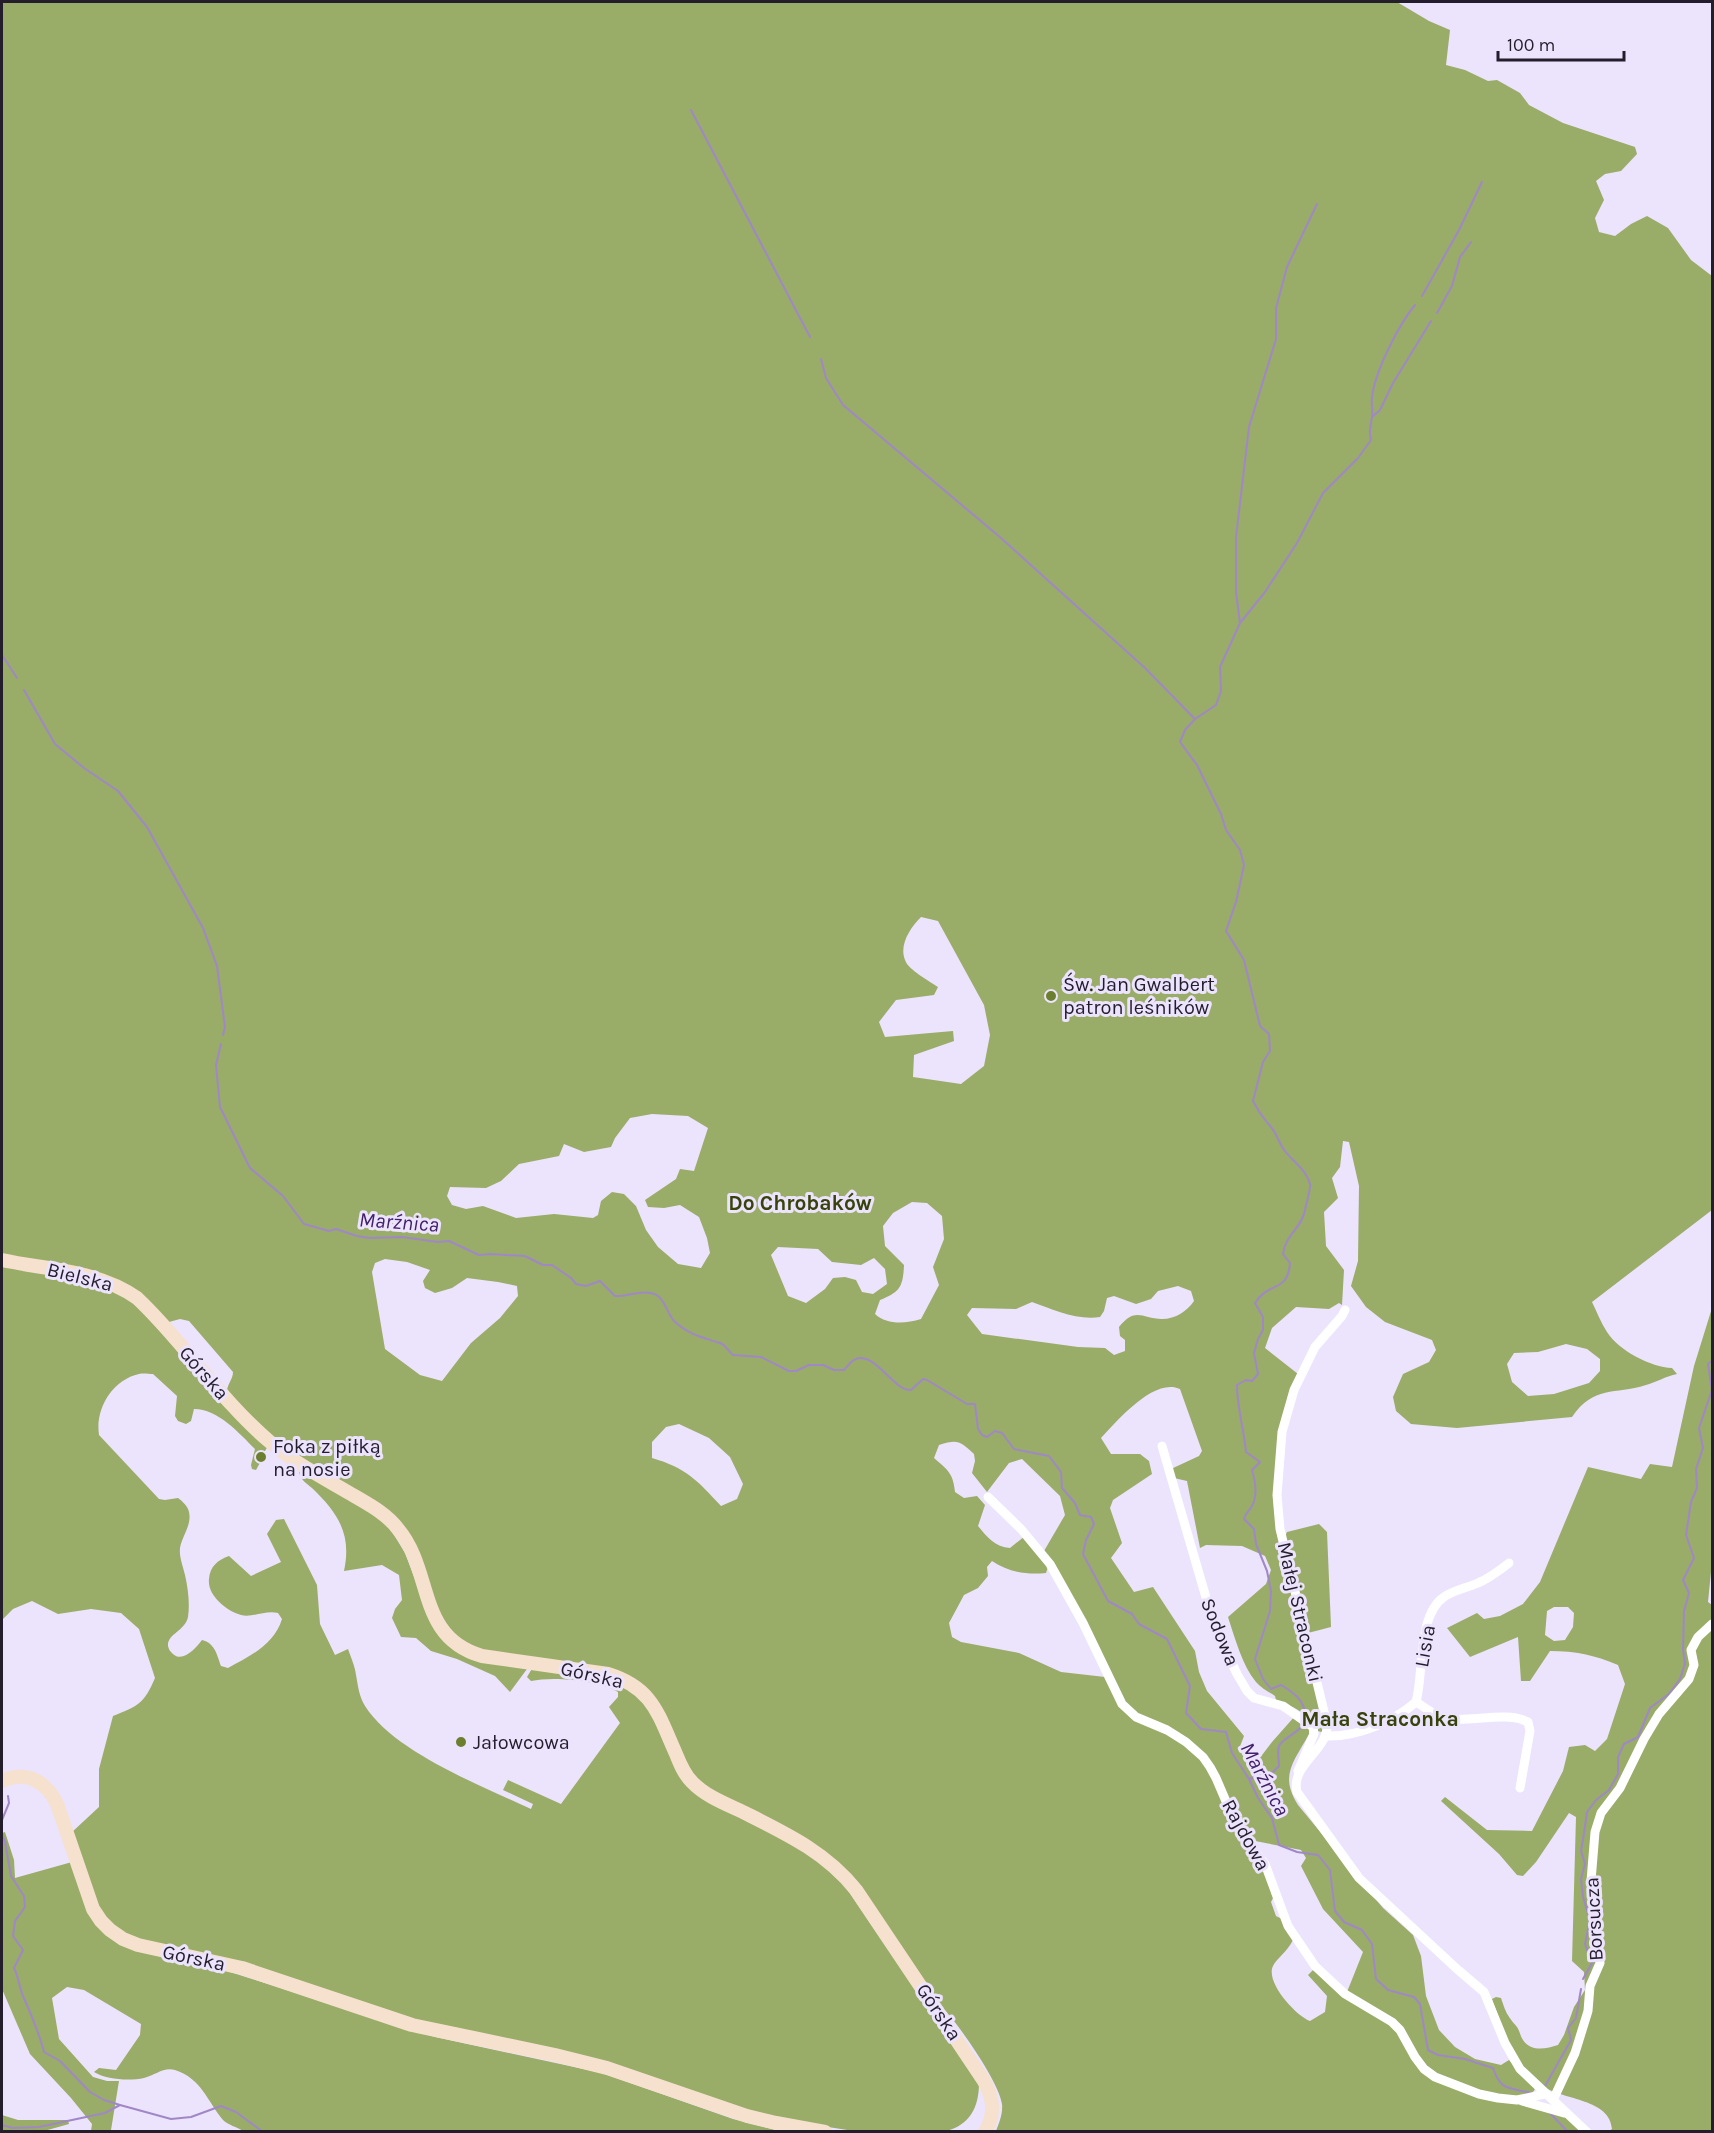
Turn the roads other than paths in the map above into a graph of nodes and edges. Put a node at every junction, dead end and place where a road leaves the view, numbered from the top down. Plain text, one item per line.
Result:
1 (2, 1260) edge
2 (1345, 1310) dead end
3 (174, 1338) joint
4 (1162, 1446) dead end
5 (988, 1497) dead end
6 (1509, 1563) dead end
7 (1713, 1624) edge
8 (1416, 1702) junction
9 (1327, 1736) junction
10 (1297, 1777) junction
11 (2, 1781) edge
12 (1520, 1788) dead end
13 (1546, 2096) junction
14 (1521, 2099) junction
15 (1566, 2113) junction
16 (825, 2132) edge
17 (985, 2132) edge
18 (1587, 2132) edge

1 - 3 street, Bielska
2 - 9 street, Małej Straconki
3 - 17 street, Górska
4 - 10 street, Sodowa
5 - 14 street, Rajdowa
6 - 8 street, Lisia
7 - 13 street, Borsucza
8 - 9 street
8 - 12 street
9 - 10 street
10 - 13 street
11 - 16 street, Górska
13 - 14 street, Rajdowa
13 - 15 street
14 - 15 street, Rajdowa
15 - 18 street

